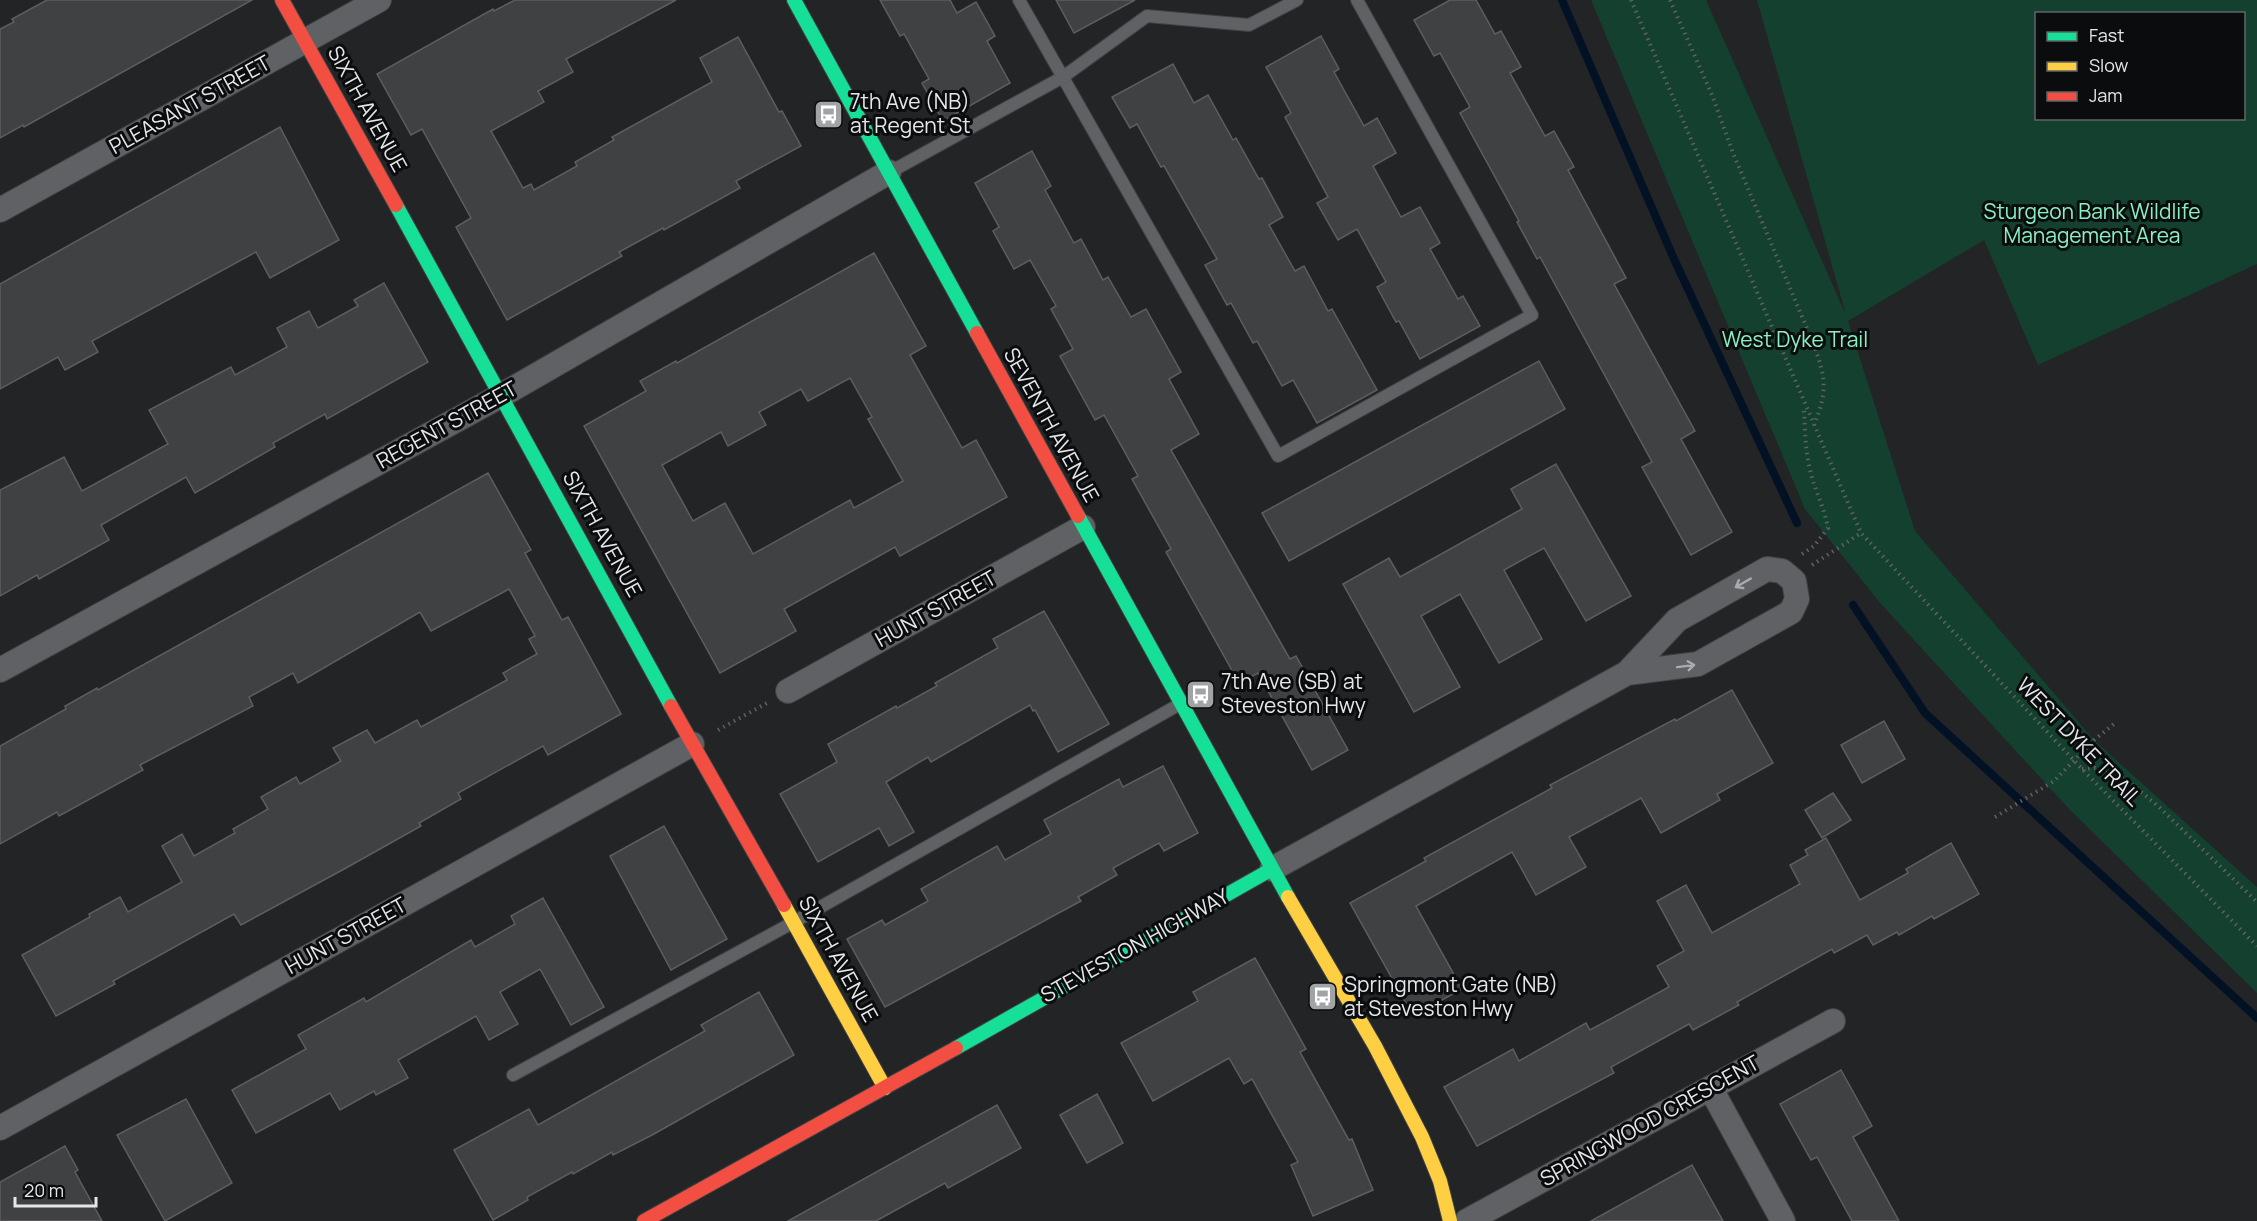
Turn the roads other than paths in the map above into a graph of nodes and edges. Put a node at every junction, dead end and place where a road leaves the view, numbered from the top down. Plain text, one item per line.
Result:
1 (282, 0) edge
2 (379, 0) edge
3 (794, 0) edge
4 (1019, 0) edge
5 (1297, 0) edge
6 (1357, 0) edge
7 (305, 42) junction
8 (1063, 77) junction
9 (889, 172) junction
10 (0, 210) edge
11 (502, 395) junction
12 (1083, 527) junction
13 (0, 670) edge
14 (1628, 673) junction
15 (788, 691) road end
16 (1181, 704) junction
17 (693, 744) junction
18 (1272, 869) junction
19 (794, 922) junction
20 (1833, 1020) dead end
21 (513, 1075) dead end
22 (885, 1088) junction
23 (1711, 1089) junction
24 (0, 1128) edge
25 (644, 1221) edge
26 (1450, 1221) edge
27 (1467, 1221) edge
28 (1784, 1221) edge

1 - 7 street, SIXTH AVENUE
2 - 7 street, PLEASANT STREET
3 - 9 street, SEVENTH AVENUE
4 - 8 lane
5 - 8 lane
6 - 8 lane
7 - 10 street, PLEASANT STREET
7 - 11 street, SIXTH AVENUE
8 - 9 lane
9 - 11 street, REGENT STREET
9 - 12 street, SEVENTH AVENUE
11 - 13 street, REGENT STREET
11 - 17 street, SIXTH AVENUE
12 - 15 street, HUNT STREET
12 - 16 street, SEVENTH AVENUE
14 -> 14 street, STEVESTON HIGHWAY
14 - 18 street, STEVESTON HIGHWAY
16 - 18 street, SEVENTH AVENUE
16 - 19 lane
17 - 19 street, SIXTH AVENUE
17 - 24 street, HUNT STREET
18 - 22 street, STEVESTON HIGHWAY
18 - 26 street, SEVENTH AVENUE
19 - 21 lane
19 - 22 street, SIXTH AVENUE
20 - 23 street, SPRINGWOOD CRESCENT
22 - 25 street, STEVESTON HIGHWAY
23 - 27 street, SPRINGWOOD CRESCENT
23 - 28 street

